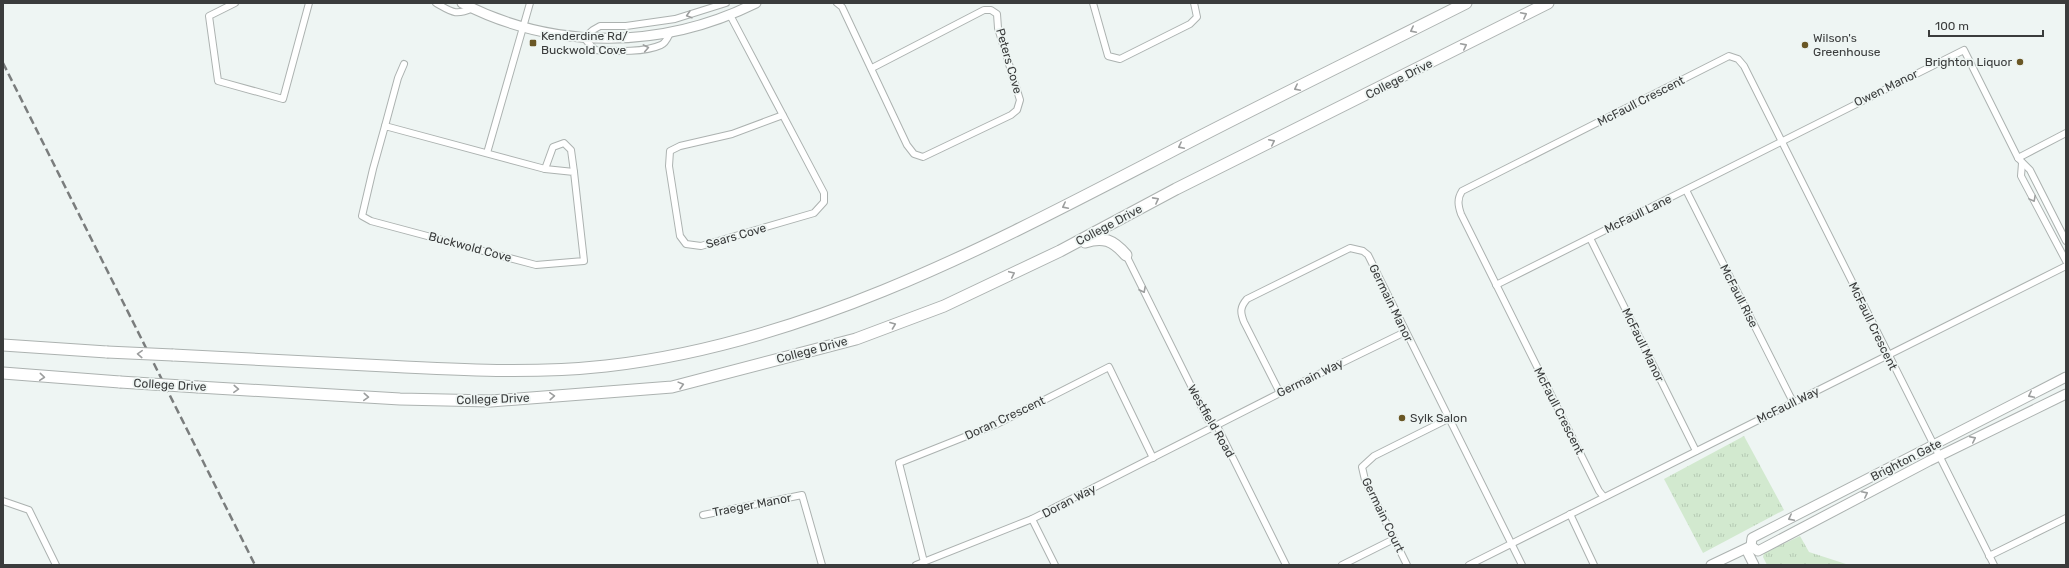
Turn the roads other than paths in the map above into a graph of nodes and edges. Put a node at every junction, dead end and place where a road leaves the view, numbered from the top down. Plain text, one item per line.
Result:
1 (235, 3) edge
2 (309, 3) edge
3 (436, 3) edge
4 (463, 3) edge
5 (530, 3) edge
6 (726, 3) edge
7 (756, 3) edge
8 (1093, 3) edge
9 (1194, 3) edge
10 (1465, 3) edge
11 (1548, 3) edge
12 (841, 4) edge
13 (473, 8) junction
14 (730, 15) junction
15 (524, 27) junction
16 (584, 38) junction
17 (404, 64) dead end
18 (872, 68) junction
19 (783, 115) junction
20 (385, 126) junction
21 (2066, 133) edge
22 (1781, 141) junction
23 (487, 153) junction
24 (2020, 161) junction
25 (546, 168) junction
26 (574, 172) junction
27 (1686, 190) junction
28 (1590, 238) junction
29 (2066, 241) edge
30 (1060, 251) junction
31 (1126, 255) joint
32 (2066, 261) edge
33 (2066, 266) edge
34 (1496, 285) junction
35 (1404, 332) junction
36 (3, 345) edge
37 (1888, 355) junction
38 (3, 374) edge
39 (2066, 377) edge
40 (1280, 393) junction
41 (2066, 394) edge
42 (1792, 402) junction
43 (1448, 419) junction
44 (1217, 426) junction
45 (1933, 446) junction
46 (1696, 451) junction
47 (1938, 457) junction
48 (1153, 458) junction
49 (1604, 497) junction
50 (3, 501) edge
51 (1570, 514) junction
52 (702, 515) dead end
53 (2066, 518) edge
54 (1032, 519) junction
55 (1394, 539) junction
56 (1511, 544) junction
57 (1748, 548) junction
58 (1989, 556) junction
59 (924, 562) junction
60 (56, 565) edge
61 (822, 565) edge
62 (916, 565) edge
63 (1055, 565) edge
64 (1286, 565) edge
65 (1342, 565) edge
66 (1408, 565) edge
67 (1469, 565) edge
68 (1522, 565) edge
69 (1594, 565) edge
70 (1711, 565) edge
71 (1754, 565) edge
72 (1994, 565) edge

1 - 2 street
3 - 13 street
4 - 13 street
5 - 15 street
6 -> 16 street
7 - 14 street
8 - 9 street
10 -> 36 highway, bridge
30 -> 11 highway, College Drive
12 - 18 street, Peters Cove
13 - 15 street
14 - 16 street
14 - 19 street, Sears Cove
15 - 16 street
15 - 23 street
17 - 20 street, Buckwold Cove
18 - 18 street, Peters Cove
19 - 19 street, Sears Cove
20 - 23 street
20 - 26 street, Buckwold Cove
21 - 24 street
22 - 24 street, Owen Manor
22 - 27 street, McFaull Lane
22 - 34 street, McFaull Crescent
22 - 37 street, McFaull Crescent
23 - 25 street
24 - 29 street
24 -> 32 street
25 - 26 street
25 - 26 street, Buckwold Cove
27 - 28 street, McFaull Lane
27 - 42 street, McFaull Rise
28 - 34 street, McFaull Lane
28 - 46 street, McFaull Manor
30 - 31 highway
38 -> 30 highway, College Drive, bridge
31 -> 44 street, Westfield Road
33 - 37 street, McFaull Way
34 - 49 street, McFaull Crescent
35 - 40 street, Germain Way
35 - 40 street, Germain Manor
35 - 43 street, Germain Manor
37 - 42 street, McFaull Way
37 - 45 street, McFaull Crescent
39 -> 45 street, Brighton Gate
40 - 44 street, Germain Way
47 -> 41 street, Brighton Gate
42 - 46 street, McFaull Way
43 - 55 street, Germain Court
43 - 56 street, Germain Manor
44 - 48 street, Doran Way
44 - 64 street, Westfield Road
45 - 47 street, McFaull Crescent
45 -> 57 street, Brighton Gate
46 - 49 street, McFaull Way
57 -> 47 street, Brighton Gate
47 - 58 street, McFaull Crescent
48 - 54 street, Doran Way
48 - 59 street, Doran Crescent
49 - 51 street, McFaull Way
50 - 60 street
51 - 56 street, McFaull Way
51 - 69 street
52 - 61 street, Traeger Manor
53 - 58 street
54 - 59 street, Doran Way
54 - 63 street
55 - 65 street
55 - 66 street, Germain Court
56 - 67 street
56 - 68 street, Germain Manor
57 - 70 street, Brighton Gate
57 - 71 street
58 - 72 street, McFaull Crescent
59 - 62 street, Doran Way

